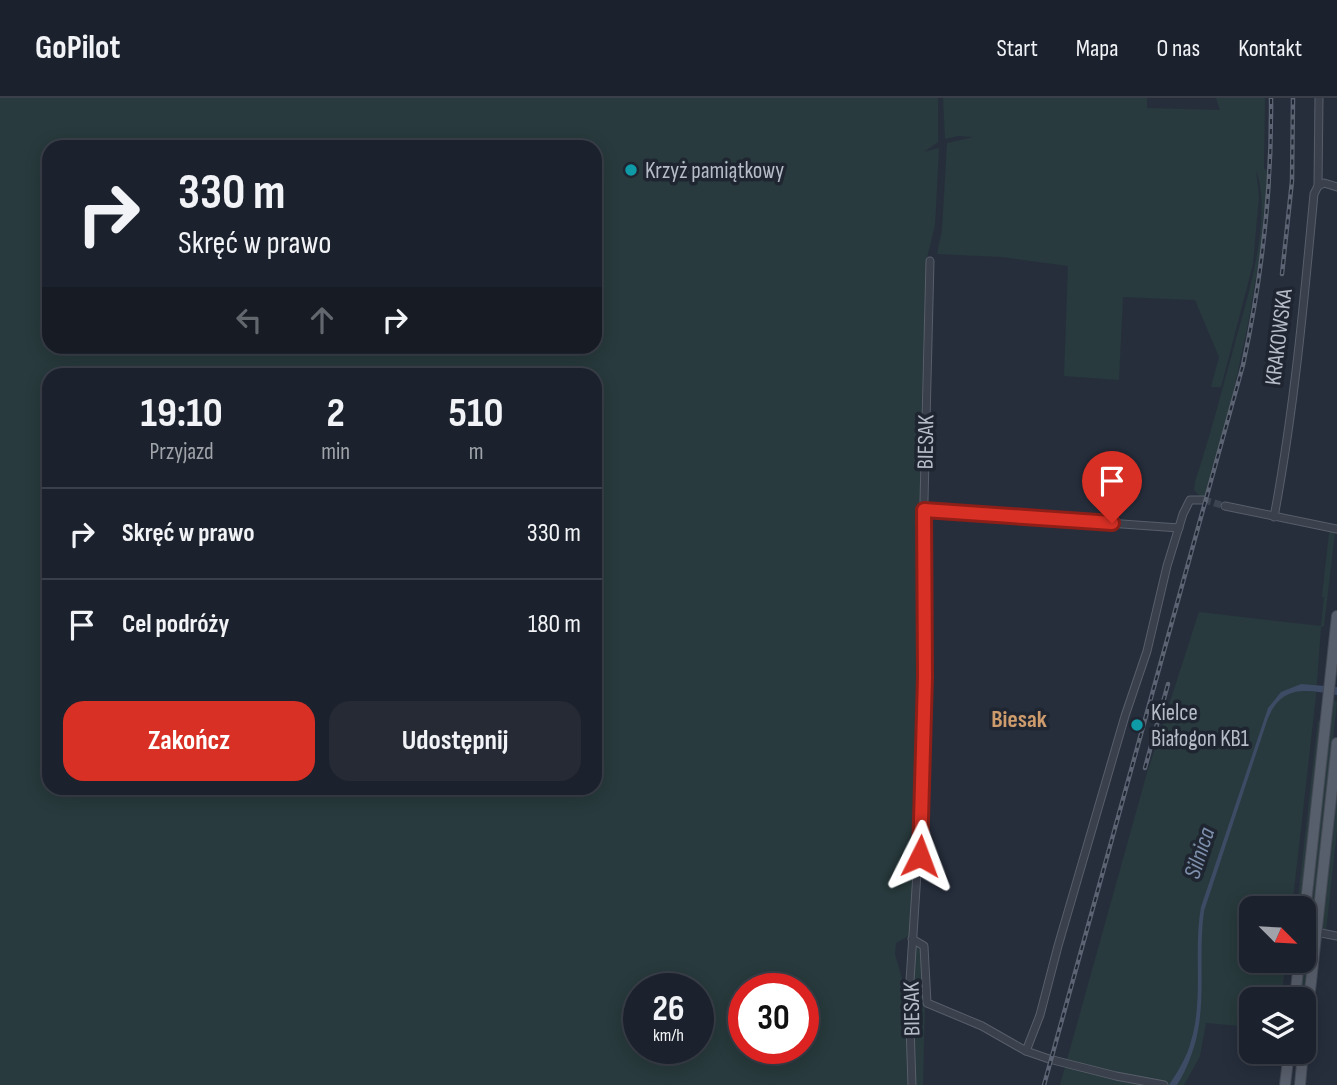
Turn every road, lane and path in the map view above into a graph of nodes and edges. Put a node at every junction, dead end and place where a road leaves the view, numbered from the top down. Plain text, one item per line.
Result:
1 (1319, 98) edge
2 (1318, 186) junction
3 (1337, 187) edge
4 (930, 261) dead end
5 (1204, 500) dead end
6 (1225, 506) tunnel mouth
7 (924, 510) junction
8 (1274, 517) junction
9 (1179, 528) junction
10 (1337, 529) edge
11 (1337, 616) edge
12 (1337, 743) edge
13 (1307, 896) edge
14 (1316, 932) joint
15 (1337, 936) edge
16 (912, 939) junction
17 (1026, 1051) junction
18 (1288, 1064) edge
19 (1302, 1064) edge
20 (912, 1085) edge
21 (1164, 1085) edge
22 (1285, 1085) edge
23 (1300, 1085) edge

1 - 2 street, KRAKOWSKA
2 - 3 street
2 - 8 street, KRAKOWSKA
4 - 7 street, BIESAK
5 - 9 street
6 - 8 street
7 - 9 street
7 - 16 street, BIESAK
8 - 10 street
9 - 17 street
11 - 13 main road
12 - 14 main road
14 - 15 street
16 - 17 street
16 - 20 street, BIESAK
17 - 21 street
18 - 22 main road
19 - 23 main road

